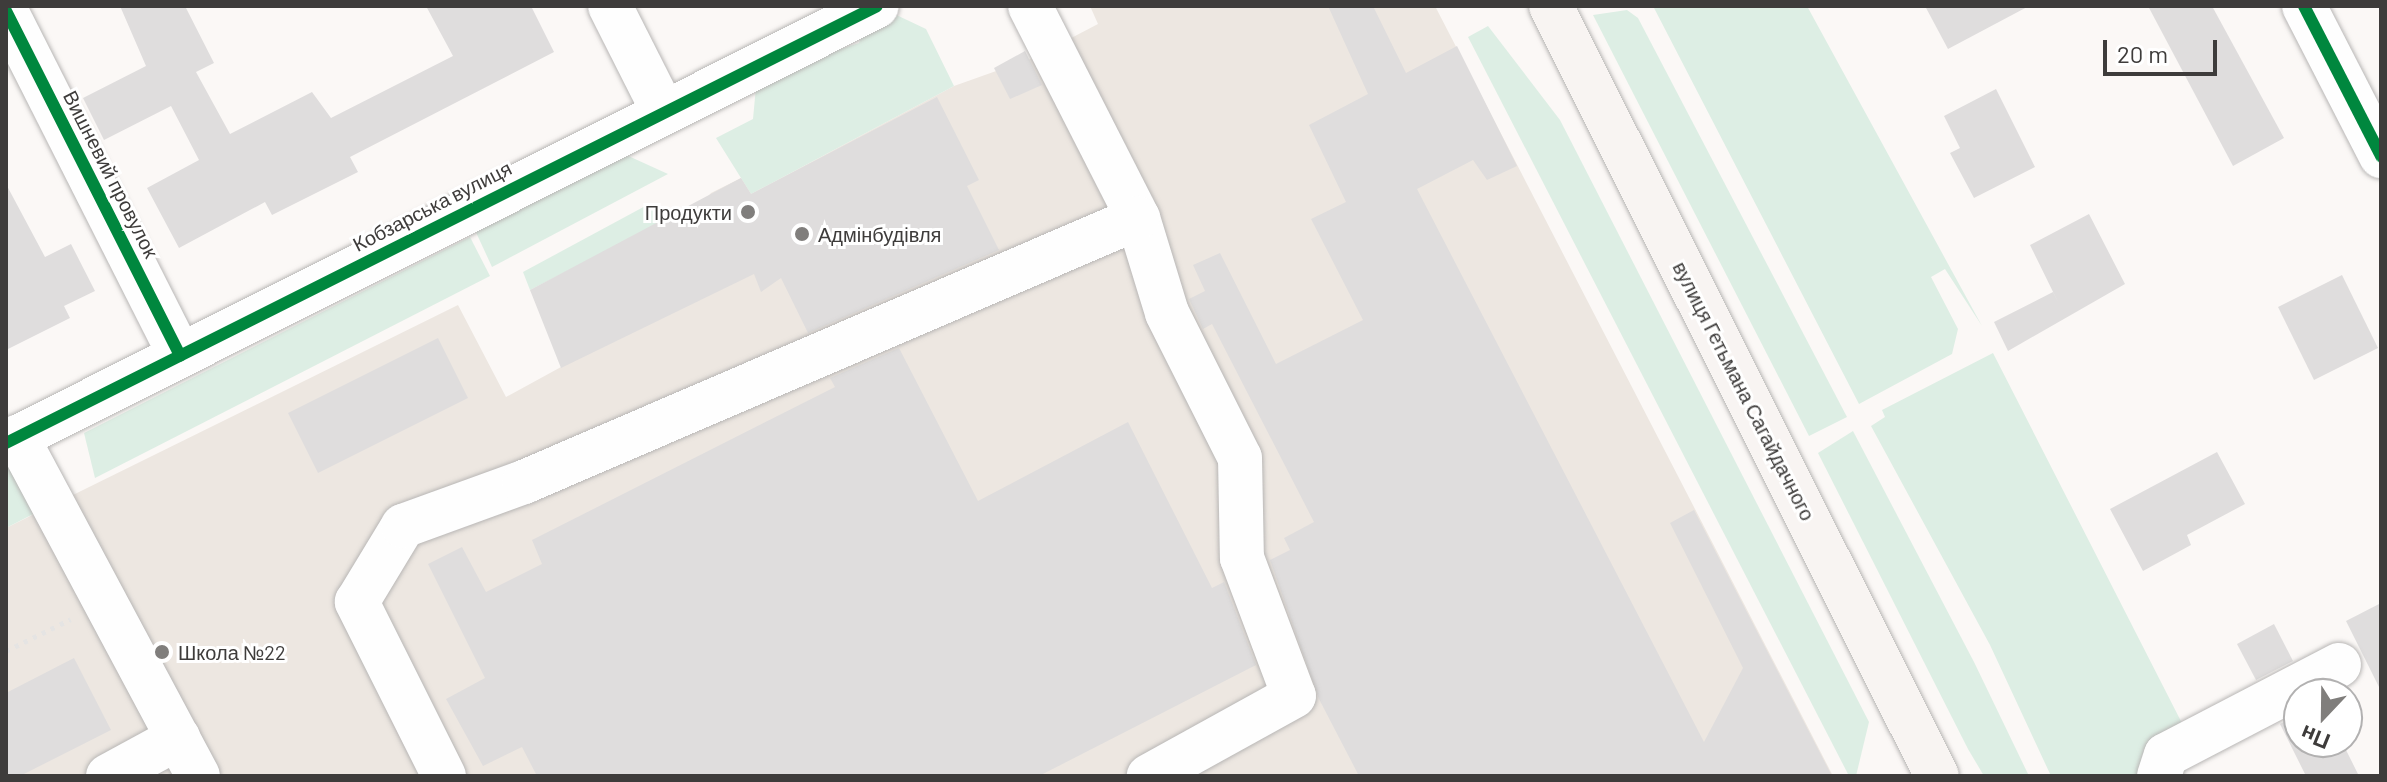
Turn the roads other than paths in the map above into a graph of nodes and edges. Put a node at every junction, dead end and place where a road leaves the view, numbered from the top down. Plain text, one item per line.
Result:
1 (610, 6) edge
2 (877, 6) edge
3 (1030, 6) edge
4 (1551, 6) edge
5 (2304, 6) edge
6 (6, 11) edge
7 (663, 111) junction
8 (2381, 156) edge
9 (1138, 218) junction
10 (180, 355) junction
11 (11, 440) edge
12 (2339, 665) dead end
13 (178, 738) junction
14 (108, 776) edge
15 (198, 776) edge
16 (444, 776) edge
17 (1149, 776) edge
18 (1937, 776) edge
19 (2159, 776) edge

1 - 7 street
2 - 7 street, Кобзарська вулиця
3 - 9 street
4 - 18 main road, вулиця Гетьмана Сагайдачного
5 - 8 street
6 - 10 street, Вишневий провулок
7 - 10 street, Кобзарська вулиця
9 - 16 street
9 - 17 street
10 - 11 street, Кобзарська вулиця
11 - 13 street
12 - 19 street
13 - 14 street
13 - 15 street

